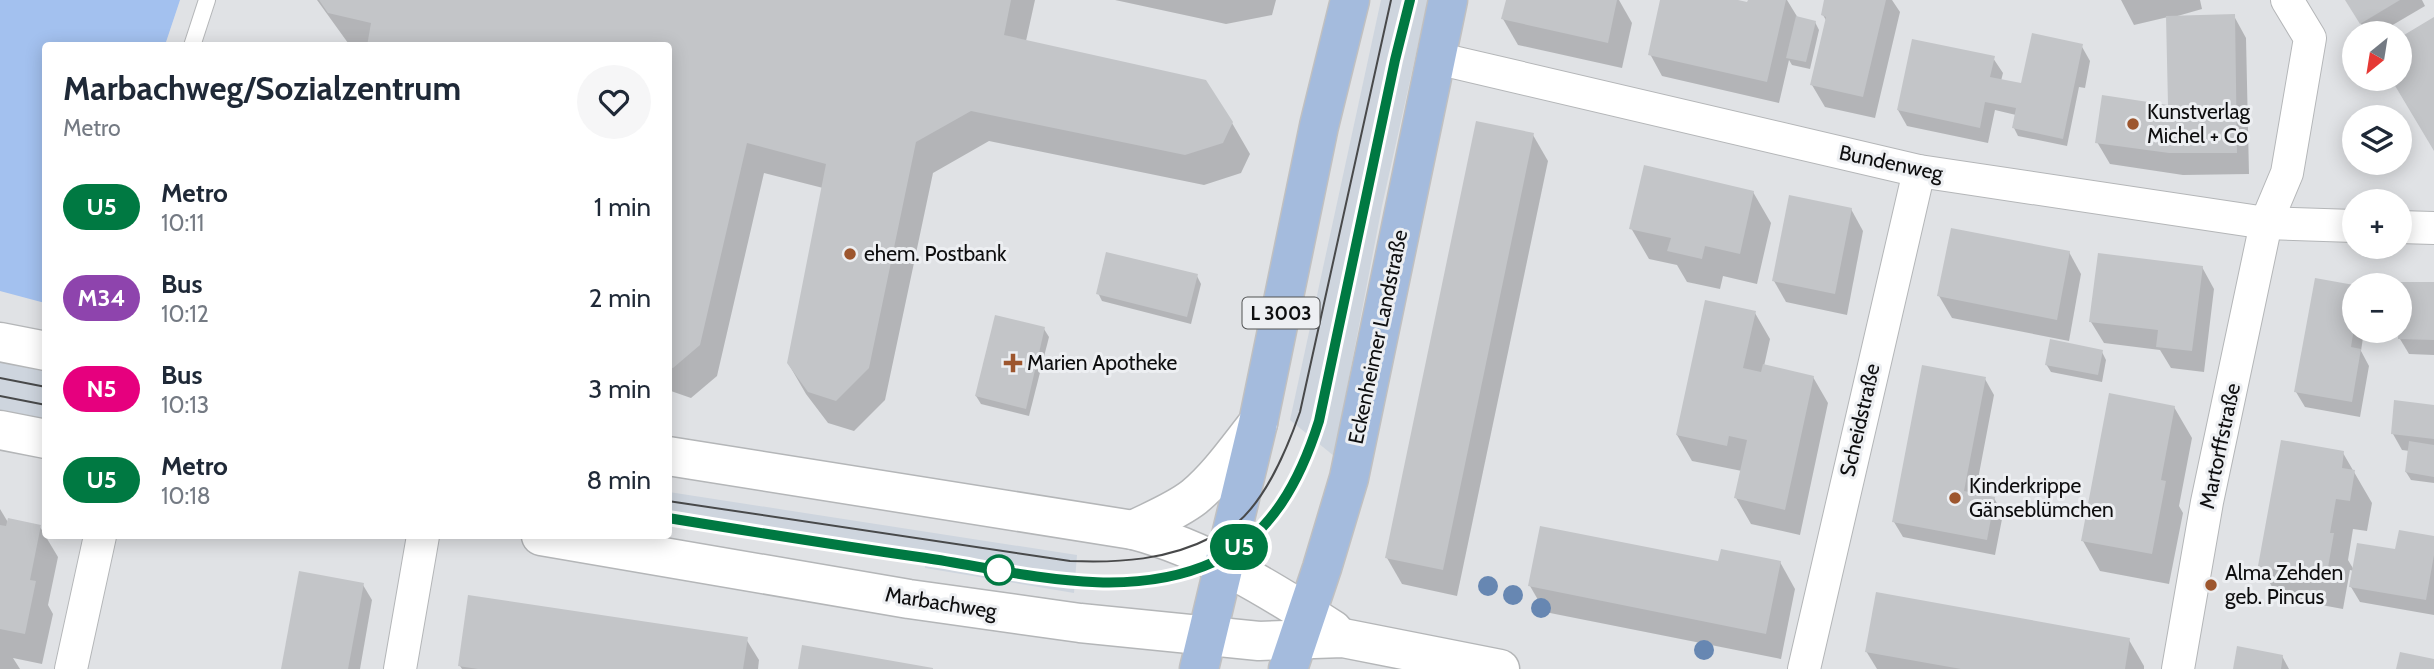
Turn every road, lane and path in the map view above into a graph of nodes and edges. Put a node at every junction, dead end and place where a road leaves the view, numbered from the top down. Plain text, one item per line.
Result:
1 (208, 0) edge
2 (1350, 0) edge
3 (1448, 0) edge
4 (2287, 0) edge
5 (193, 42) edge
6 (1436, 58) junction
7 (1919, 171) junction
8 (2266, 223) junction
9 (2342, 226) edge
10 (2412, 227) edge
11 (2434, 228) edge
12 (0, 342) edge
13 (42, 350) edge
14 (1258, 423) junction
15 (0, 430) edge
16 (42, 438) edge
17 (672, 457) edge
18 (1133, 530) junction
19 (99, 539) edge
20 (422, 539) edge
21 (559, 539) edge
22 (1225, 568) junction
23 (1292, 630) edge
24 (1204, 653) edge
25 (71, 669) edge
26 (400, 669) edge
27 (1500, 669) edge
28 (1804, 669) edge
29 (2178, 669) edge

1 - 5 lane
2 - 14 main road, L 3003
3 - 6 main road, Eckenheimer Landstraße
4 - 8 street, Martorffstraße
6 - 7 street, Bundenweg
6 - 23 main road, Eckenheimer Landstraße
7 - 8 street, Bundenweg
7 - 28 street, Scheidstraße
8 - 9 street, Bundenweg
8 - 29 street, Martorffstraße
10 - 11 street
12 - 13 main road
14 - 18 main road
14 - 22 main road, L 3003
15 - 16 main road
17 - 18 main road
18 - 22 main road
19 - 25 street
20 - 26 street
21 - 24 main road, Marbachweg
22 - 23 main road
22 - 24 main road, L 3003
23 - 24 main road
23 - 24 main road, Marbachweg
23 - 27 main road, Marbachweg

